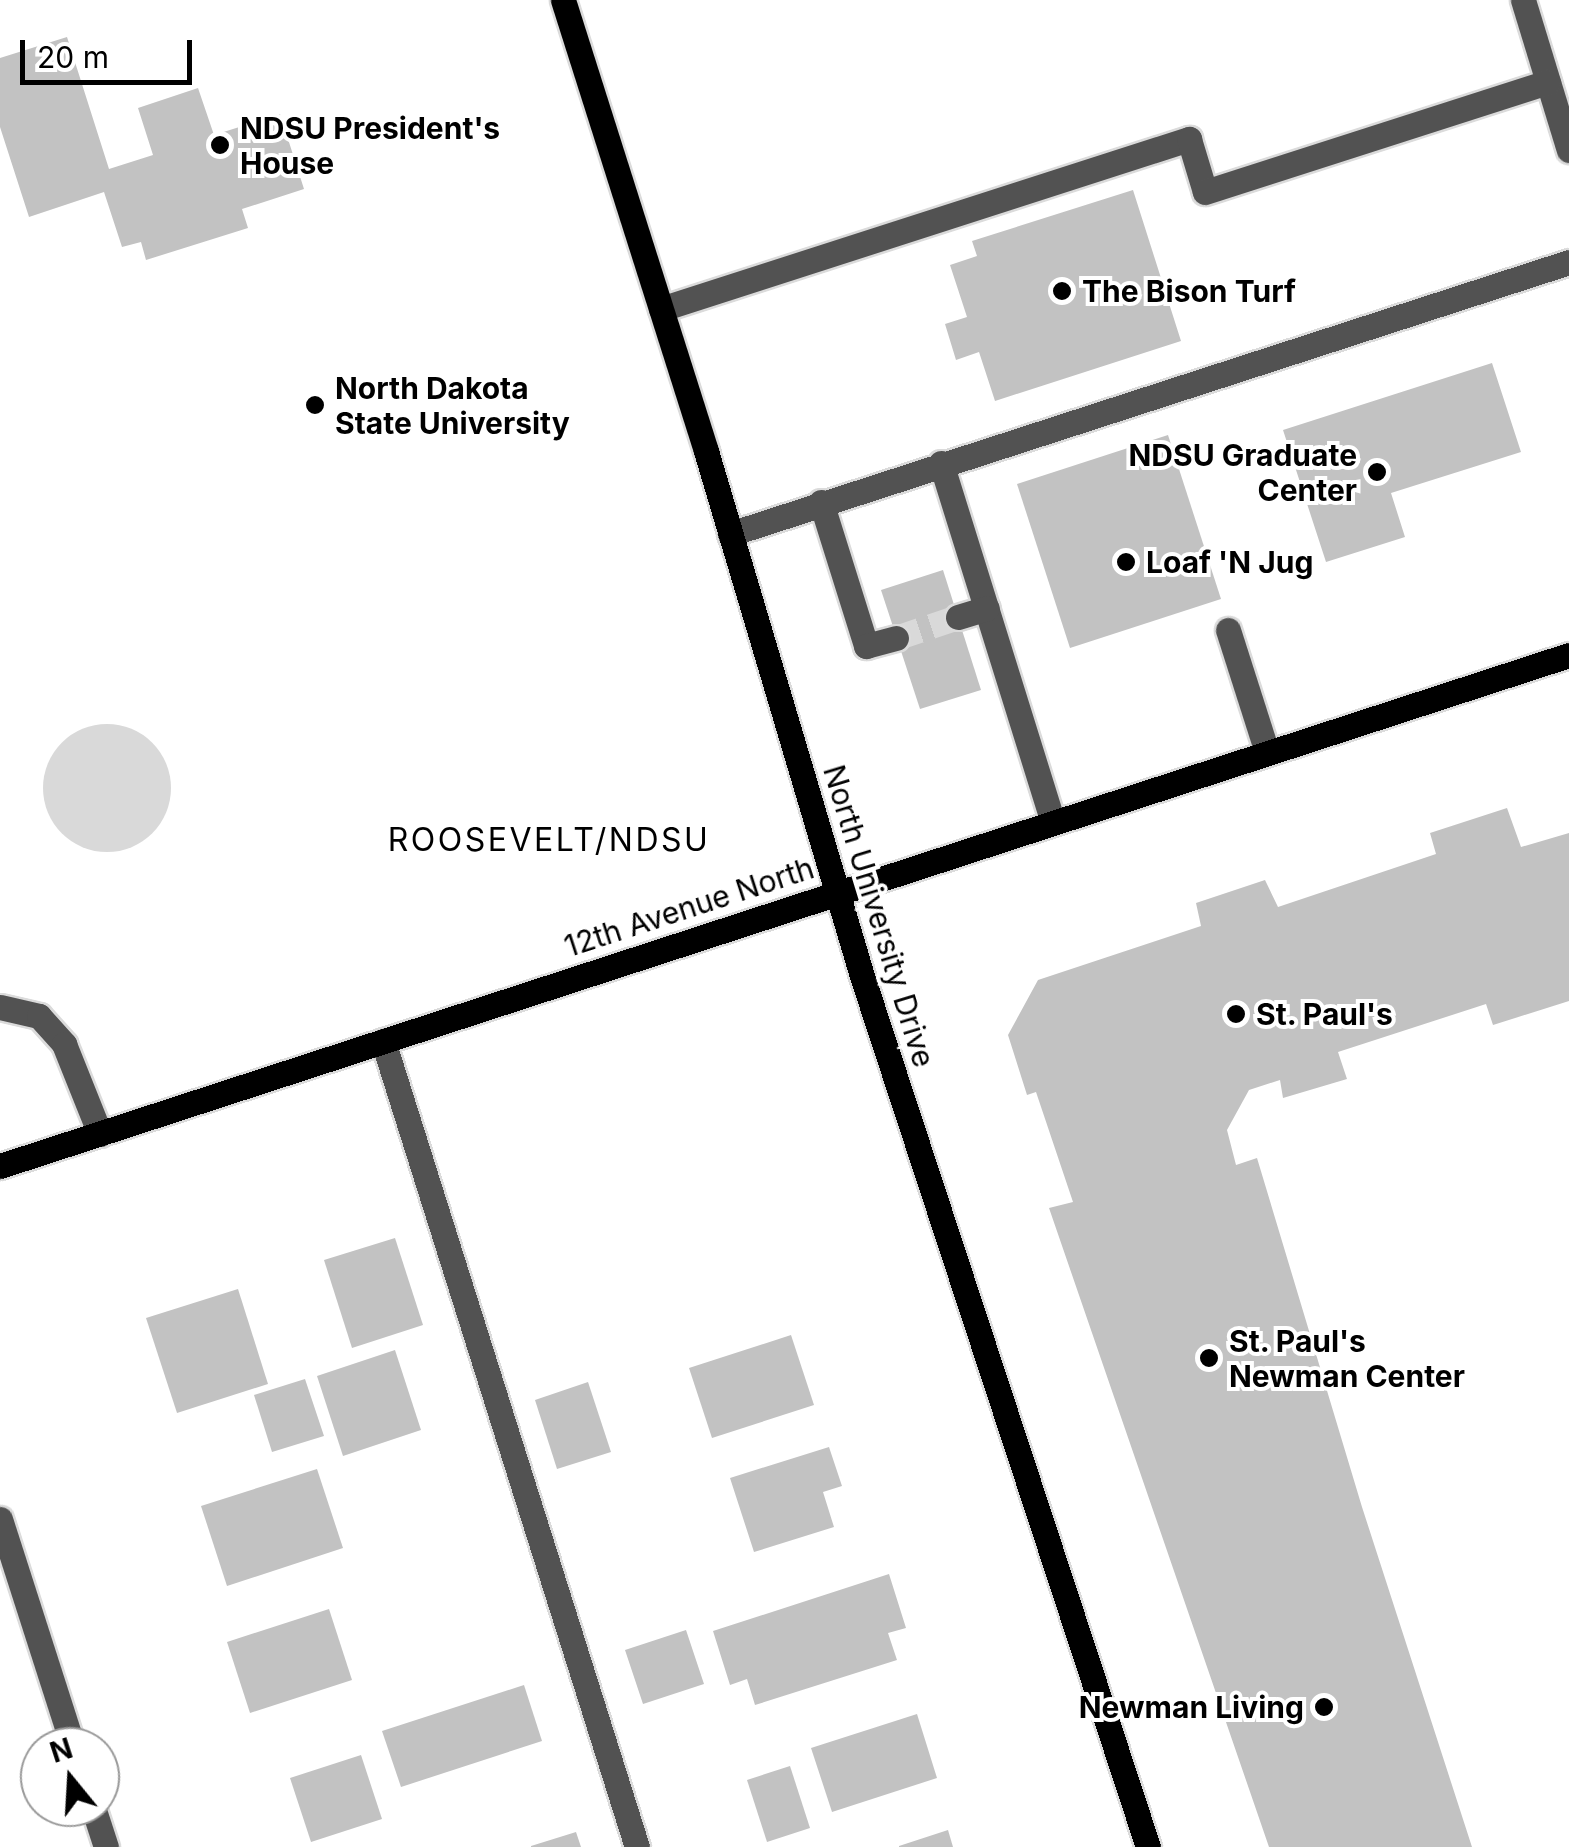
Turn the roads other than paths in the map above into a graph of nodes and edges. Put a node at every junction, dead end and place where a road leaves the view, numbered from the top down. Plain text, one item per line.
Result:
1 (563, 0) edge
2 (1523, 0) edge
3 (1548, 82) junction
4 (1569, 150) edge
5 (1569, 262) edge
6 (661, 309) junction
7 (941, 463) junction
8 (821, 502) junction
9 (730, 534) junction
10 (988, 608) junction
11 (958, 618) tunnel mouth
12 (1228, 630) dead end
13 (896, 638) tunnel mouth
14 (1569, 655) edge
15 (1267, 752) junction
16 (1054, 822) junction
17 (838, 893) junction
18 (0, 1007) edge
19 (383, 1041) junction
20 (100, 1134) junction
21 (0, 1166) edge
22 (0, 1520) edge
23 (67, 1727) edge
24 (637, 1847) edge
25 (1148, 1847) edge

1 - 6 main road, North University Drive
2 - 3 street
3 - 4 street
3 - 6 street
5 - 7 street
6 - 9 main road, North University Drive
7 - 8 street
7 - 10 street
8 - 9 street
8 - 13 street
9 - 17 main road, North University Drive
10 - 11 street
10 - 16 street
12 - 15 street
14 - 15 main road, 12th Avenue North
15 - 16 main road, 12th Avenue North
16 - 17 main road, 12th Avenue North
17 - 19 main road, 12th Avenue North
17 - 25 main road, North University Drive
18 - 20 street
19 - 20 main road, 12th Avenue North
19 - 24 street
20 - 21 main road, 12th Avenue North
22 - 23 street

